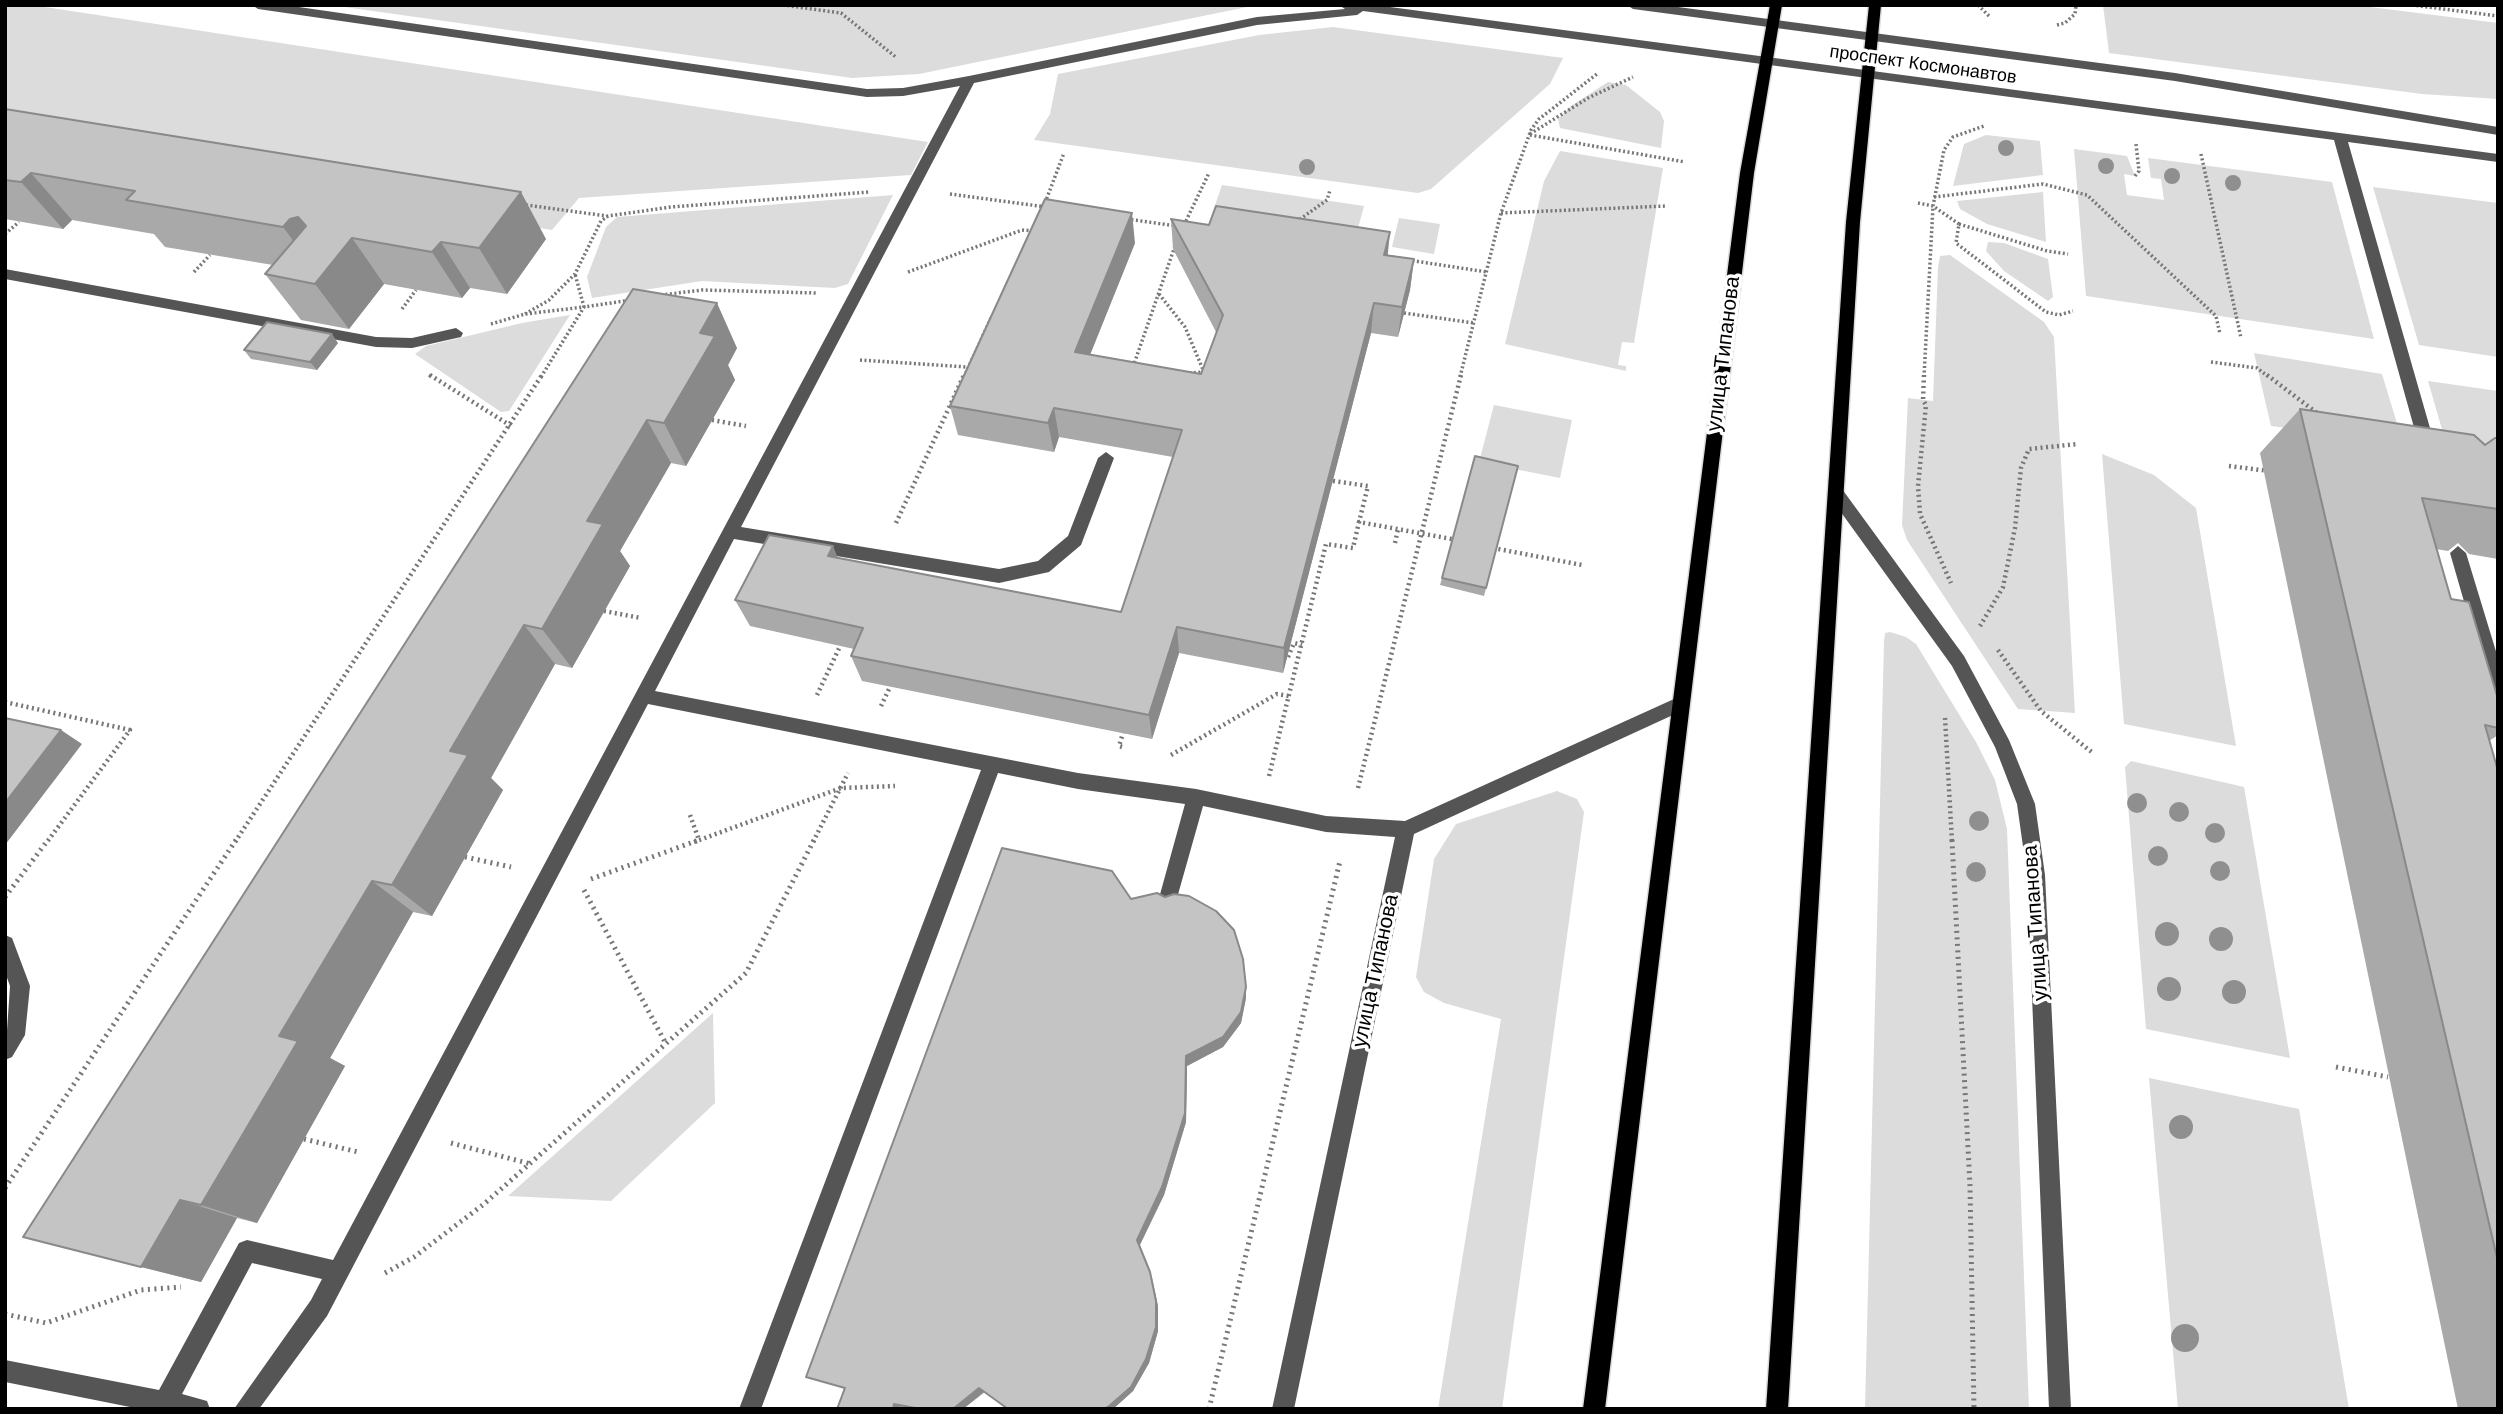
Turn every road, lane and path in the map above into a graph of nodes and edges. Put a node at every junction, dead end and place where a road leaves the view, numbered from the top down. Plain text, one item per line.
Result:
1 (258, 5) edge
2 (783, 5) edge
3 (1345, 5) edge
4 (1633, 5) edge
5 (1776, 5) edge
6 (1875, 5) edge
7 (2076, 5) edge
8 (2412, 5) edge
9 (1364, 10) junction
10 (2498, 16) edge
11 (1773, 24) junction
12 (2048, 27) dead end
13 (1871, 36) junction
14 (1765, 61) junction
15 (1601, 72) dead end
16 (1623, 75) dead end
17 (1866, 76) junction
18 (969, 80) junction
19 (937, 85) junction
20 (1996, 127) dead end
21 (2498, 131) edge
22 (1530, 135) junction
23 (2340, 139) junction
24 (2123, 143) dead end
25 (2136, 144) junction
26 (2149, 146) dead end
27 (2188, 152) dead end
28 (1064, 153) dead end
29 (2202, 153) junction
30 (2214, 155) dead end
31 (2498, 158) edge
32 (1685, 162) dead end
33 (1209, 173) dead end
34 (2135, 176) dead end
35 (911, 189) junction
36 (1330, 190) dead end
37 (1934, 197) junction
38 (1918, 203) dead end
39 (521, 205) dead end
40 (1044, 206) junction
41 (1666, 206) dead end
42 (1933, 206) junction
43 (1057, 208) edge
44 (1502, 213) junction
45 (608, 216) junction
46 (1120, 218) edge
47 (19, 222) edge
48 (1959, 224) junction
49 (1183, 227) junction
50 (1288, 228) edge
51 (1195, 229) edge
52 (5, 234) edge
53 (1178, 239) edge
54 (2068, 254) dead end
55 (1395, 258) edge
56 (1487, 272) junction
57 (5, 274) edge
58 (575, 274) junction
59 (858, 291) junction
60 (1159, 294) junction
61 (658, 296) edge
62 (633, 299) edge
63 (584, 307) junction
64 (995, 310) edge
65 (2073, 311) dead end
66 (1404, 313) edge
67 (525, 314) junction
68 (1474, 323) junction
69 (456, 333) joint
70 (2220, 334) dead end
71 (2241, 338) dead end
72 (397, 344) junction
73 (822, 358) junction
74 (2211, 362) dead end
75 (967, 367) junction
76 (1143, 370) edge
77 (1185, 373) edge
78 (2324, 419) edge
79 (511, 426) junction
80 (2078, 444) dead end
81 (1106, 458) edge
82 (2432, 464) edge
83 (2229, 466) dead end
84 (2277, 472) dead end
85 (1333, 481) edge
86 (1836, 494) junction
87 (1359, 522) junction
88 (1398, 529) junction
89 (730, 532) junction
90 (1422, 533) junction
91 (1459, 541) edge
92 (1395, 543) dead end
93 (1483, 546) edge
94 (2458, 552) edge
95 (881, 557) junction
96 (1581, 565) dead end
97 (1957, 594) dead end
98 (1971, 618) dead end
99 (1978, 629) junction
100 (847, 630) edge
101 (2491, 643) edge
102 (1302, 645) junction
103 (1288, 657) edge
104 (1958, 661) junction
105 (2498, 688) edge
106 (643, 696) junction
107 (1289, 696) junction
108 (5, 702) edge
109 (1680, 704) junction
110 (802, 727) junction
111 (1123, 733) edge
112 (866, 739) junction
113 (1130, 748) edge
114 (2094, 754) dead end
115 (1161, 755) dead end
116 (992, 764) junction
117 (1268, 781) dead end
118 (841, 788) junction
119 (1196, 797) junction
120 (690, 816) dead end
121 (1348, 825) junction
122 (1406, 828) junction
123 (699, 840) junction
124 (5, 897) edge
125 (1168, 898) edge
126 (5, 944) edge
127 (666, 1044) junction
128 (5, 1050) edge
129 (2336, 1067) dead end
130 (2388, 1077) dead end
131 (411, 1132) junction
132 (304, 1139) dead end
133 (396, 1161) junction
134 (531, 1164) junction
135 (5, 1188) edge
136 (339, 1272) junction
137 (379, 1276) dead end
138 (223, 1295) junction
139 (5, 1314) edge
140 (5, 1371) edge
141 (165, 1402) junction
142 (199, 1409) edge
143 (244, 1409) edge
144 (750, 1409) edge
145 (1209, 1409) edge
146 (1283, 1409) edge
147 (1594, 1409) edge
148 (1777, 1409) edge
149 (1974, 1409) edge
150 (2060, 1409) edge

1 - 19 street
2 - 19 path
3 - 9 street, проспект Космонавтов
4 - 11 street, проспект Космонавтов
5 - 11 main road, улица Типанова
6 - 13 main road
7 - 12 path
8 - 10 path
9 - 14 street, проспект Космонавтов
9 - 18 street
11 - 13 street, проспект Космонавтов
11 - 14 main road, улица Типанова
13 - 17 main road
13 - 21 street, проспект Космонавтов
14 - 17 street, проспект Космонавтов
14 - 109 main road, улица Типанова
15 - 22 path
16 - 22 path
17 - 23 street, проспект Космонавтов
17 - 86 main road
18 - 19 street
18 - 35 street
20 - 37 path
22 - 32 path
22 - 44 path
23 - 31 street, проспект Космонавтов
23 - 82 street
24 - 25 path
25 - 26 path
25 - 34 path
27 - 29 path
28 - 40 path
29 - 30 path
29 - 71 path
33 - 49 path
35 - 40 path
35 - 45 path
35 - 59 street
36 - 50 path
37 - 42 path
37 - 70 path
38 - 42 path
39 - 45 path
40 - 43 path
40 - 59 path
41 - 44 path
42 - 48 path
42 - 97 path
44 - 56 path
45 - 58 path
46 - 49 path
47 - 52 path
48 - 54 path
48 - 65 path
49 - 51 path
53 - 60 path
55 - 56 path
56 - 68 path
57 - 72 street
58 - 63 path
58 - 67 path
59 - 61 path
59 - 73 street
60 - 76 path
60 - 77 path
62 - 63 path
63 - 67 path
63 - 79 path
64 - 75 path
66 - 68 path
67 - 69 path
68 - 90 path
69 - 72 street
72 - 79 path
73 - 75 path
73 - 89 street
74 - 78 path
75 - 95 path
79 - 135 path
80 - 99 path
81 - 95 street
83 - 84 path
85 - 87 path
86 - 104 street, улица Типанова
86 - 148 main road
87 - 88 path
87 - 102 path
88 - 90 path
88 - 92 path
89 - 95 street
89 - 106 street
90 - 91 path
90 - 121 path
93 - 96 path
94 - 101 street
98 - 99 path
99 - 104 path
99 - 114 path
100 - 110 path
101 - 105 street
102 - 103 path
102 - 107 path
104 - 149 path
104 - 150 street, улица Типанова
106 - 110 street
106 - 131 street
107 - 115 path
107 - 117 path
108 - 124 path
109 - 122 street
109 - 147 main road, улица Типанова
110 - 112 street
111 - 113 path
112 - 116 street
112 - 118 path
116 - 119 street
116 - 144 street
118 - 123 path
118 - 127 path
119 - 121 street
119 - 125 street
120 - 123 path
121 - 122 street
121 - 145 path
122 - 146 street, улица Типанова
123 - 127 path
126 - 128 street
127 - 134 path
129 - 130 path
131 - 133 street
131 - 134 path
132 - 133 path
133 - 136 street
134 - 137 path
136 - 138 street
136 - 143 street
138 - 139 path
138 - 141 street
140 - 141 street
141 - 142 street

